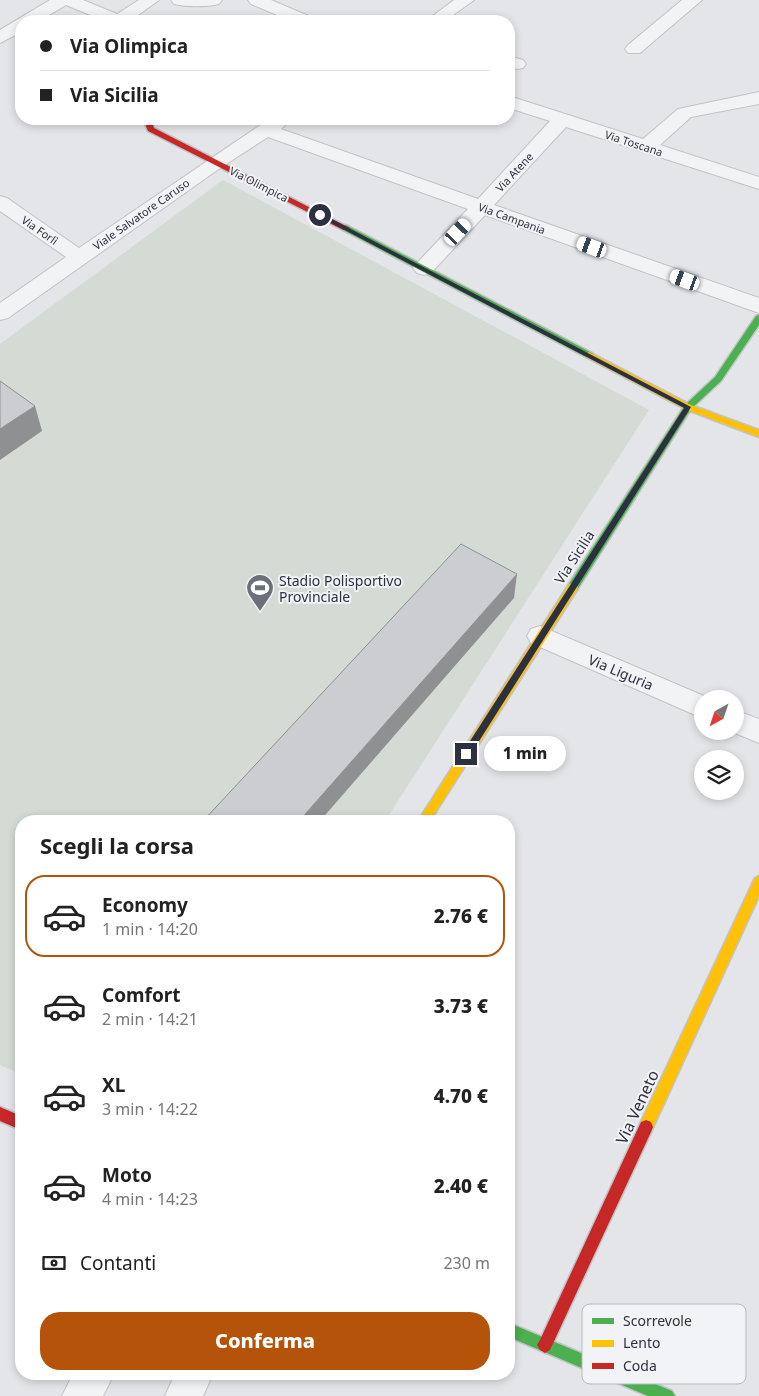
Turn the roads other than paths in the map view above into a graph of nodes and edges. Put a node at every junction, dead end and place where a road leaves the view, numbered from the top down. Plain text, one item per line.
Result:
1 (62, 0) edge
2 (68, 0) edge
3 (150, 0) edge
4 (180, 0) edge
5 (213, 0) edge
6 (257, 0) edge
7 (465, 0) edge
8 (694, 0) edge
9 (37, 15) edge
10 (105, 15) edge
11 (129, 15) edge
12 (291, 15) edge
13 (443, 15) edge
14 (15, 29) edge
15 (0, 38) edge
16 (634, 49) dead end
17 (759, 98) edge
18 (515, 104) edge
19 (562, 120) junction
20 (150, 125) edge
21 (274, 125) edge
22 (266, 130) junction
23 (646, 147) junction
24 (216, 162) junction
25 (759, 183) edge
26 (0, 202) edge
27 (481, 207) junction
28 (79, 258) junction
29 (424, 268) junction
30 (759, 306) edge
31 (0, 313) edge
32 (759, 318) edge
33 (688, 407) junction
34 (759, 434) edge
35 (540, 636) junction
36 (694, 703) edge
37 (744, 725) edge
38 (759, 731) edge
39 (428, 815) edge
40 (759, 882) edge
41 (0, 1114) edge
42 (15, 1120) edge
43 (515, 1332) edge
44 (545, 1345) junction
45 (582, 1360) edge
46 (91, 1380) edge
47 (191, 1380) edge
48 (638, 1384) edge
49 (81, 1396) edge
50 (184, 1396) edge
51 (667, 1396) edge

1 - 9 street
2 - 10 street
3 - 11 street
4 - 5 street
6 - 12 street
7 - 13 street
8 - 16 street
14 - 15 street
17 - 23 street
18 - 19 street, Via Toscana
19 - 23 street, Via Toscana
19 - 27 street, Via Atene
20 - 24 street, Via Olimpica
21 - 22 street, Viale Salvatore Caruso
22 - 24 street, Viale Salvatore Caruso
22 - 27 street, Via Campania
23 - 25 street, Via Toscana
24 - 28 street, Viale Salvatore Caruso
24 - 29 street, Via Olimpica
26 - 28 street, Via Forlì
27 - 29 street, Via Atene
27 - 30 street, Via Campania
28 - 31 street, Viale Salvatore Caruso
29 - 33 street, Via Olimpica
32 - 33 street, Via Sicilia
33 - 34 street, Via Olimpica
33 - 35 street, Via Sicilia
35 - 36 street, Via Liguria
35 - 39 street, Via Sicilia
37 - 38 street
40 - 44 street, Via Veneto
41 - 42 street
43 - 44 street
44 - 45 street
46 - 49 street
47 - 50 street
48 - 51 street

